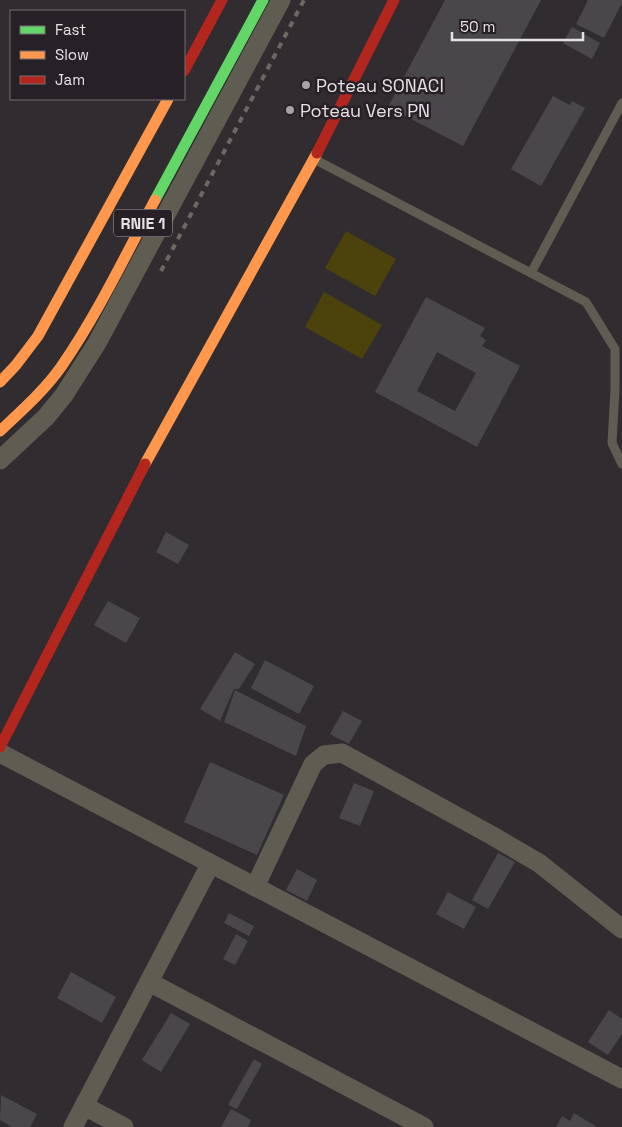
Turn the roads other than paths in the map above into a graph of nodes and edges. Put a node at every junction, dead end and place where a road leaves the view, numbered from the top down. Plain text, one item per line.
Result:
1 (222, 0) edge
2 (263, 0) edge
3 (281, 0) edge
4 (394, 0) edge
5 (185, 68) edge
6 (167, 100) edge
7 (622, 103) edge
8 (314, 159) junction
9 (531, 273) junction
10 (0, 382) edge
11 (0, 431) edge
12 (0, 460) edge
13 (622, 464) edge
14 (0, 747) edge
15 (0, 753) edge
16 (210, 865) junction
17 (255, 887) junction
18 (622, 929) edge
19 (149, 982) junction
20 (622, 1079) edge
21 (84, 1106) junction
22 (73, 1127) edge
23 (124, 1127) edge
24 (424, 1127) edge

1 - 5 main road
2 - 11 main road, RNIE 1
3 - 12 street
4 - 8 main road
6 - 10 main road, RNIE 1
7 - 9 lane
8 - 9 lane
8 - 14 main road
9 - 13 lane
15 - 16 street
16 - 17 street
16 - 19 street
17 - 18 street
17 - 20 street
19 - 21 street
19 - 24 street
21 - 22 street
21 - 23 street

